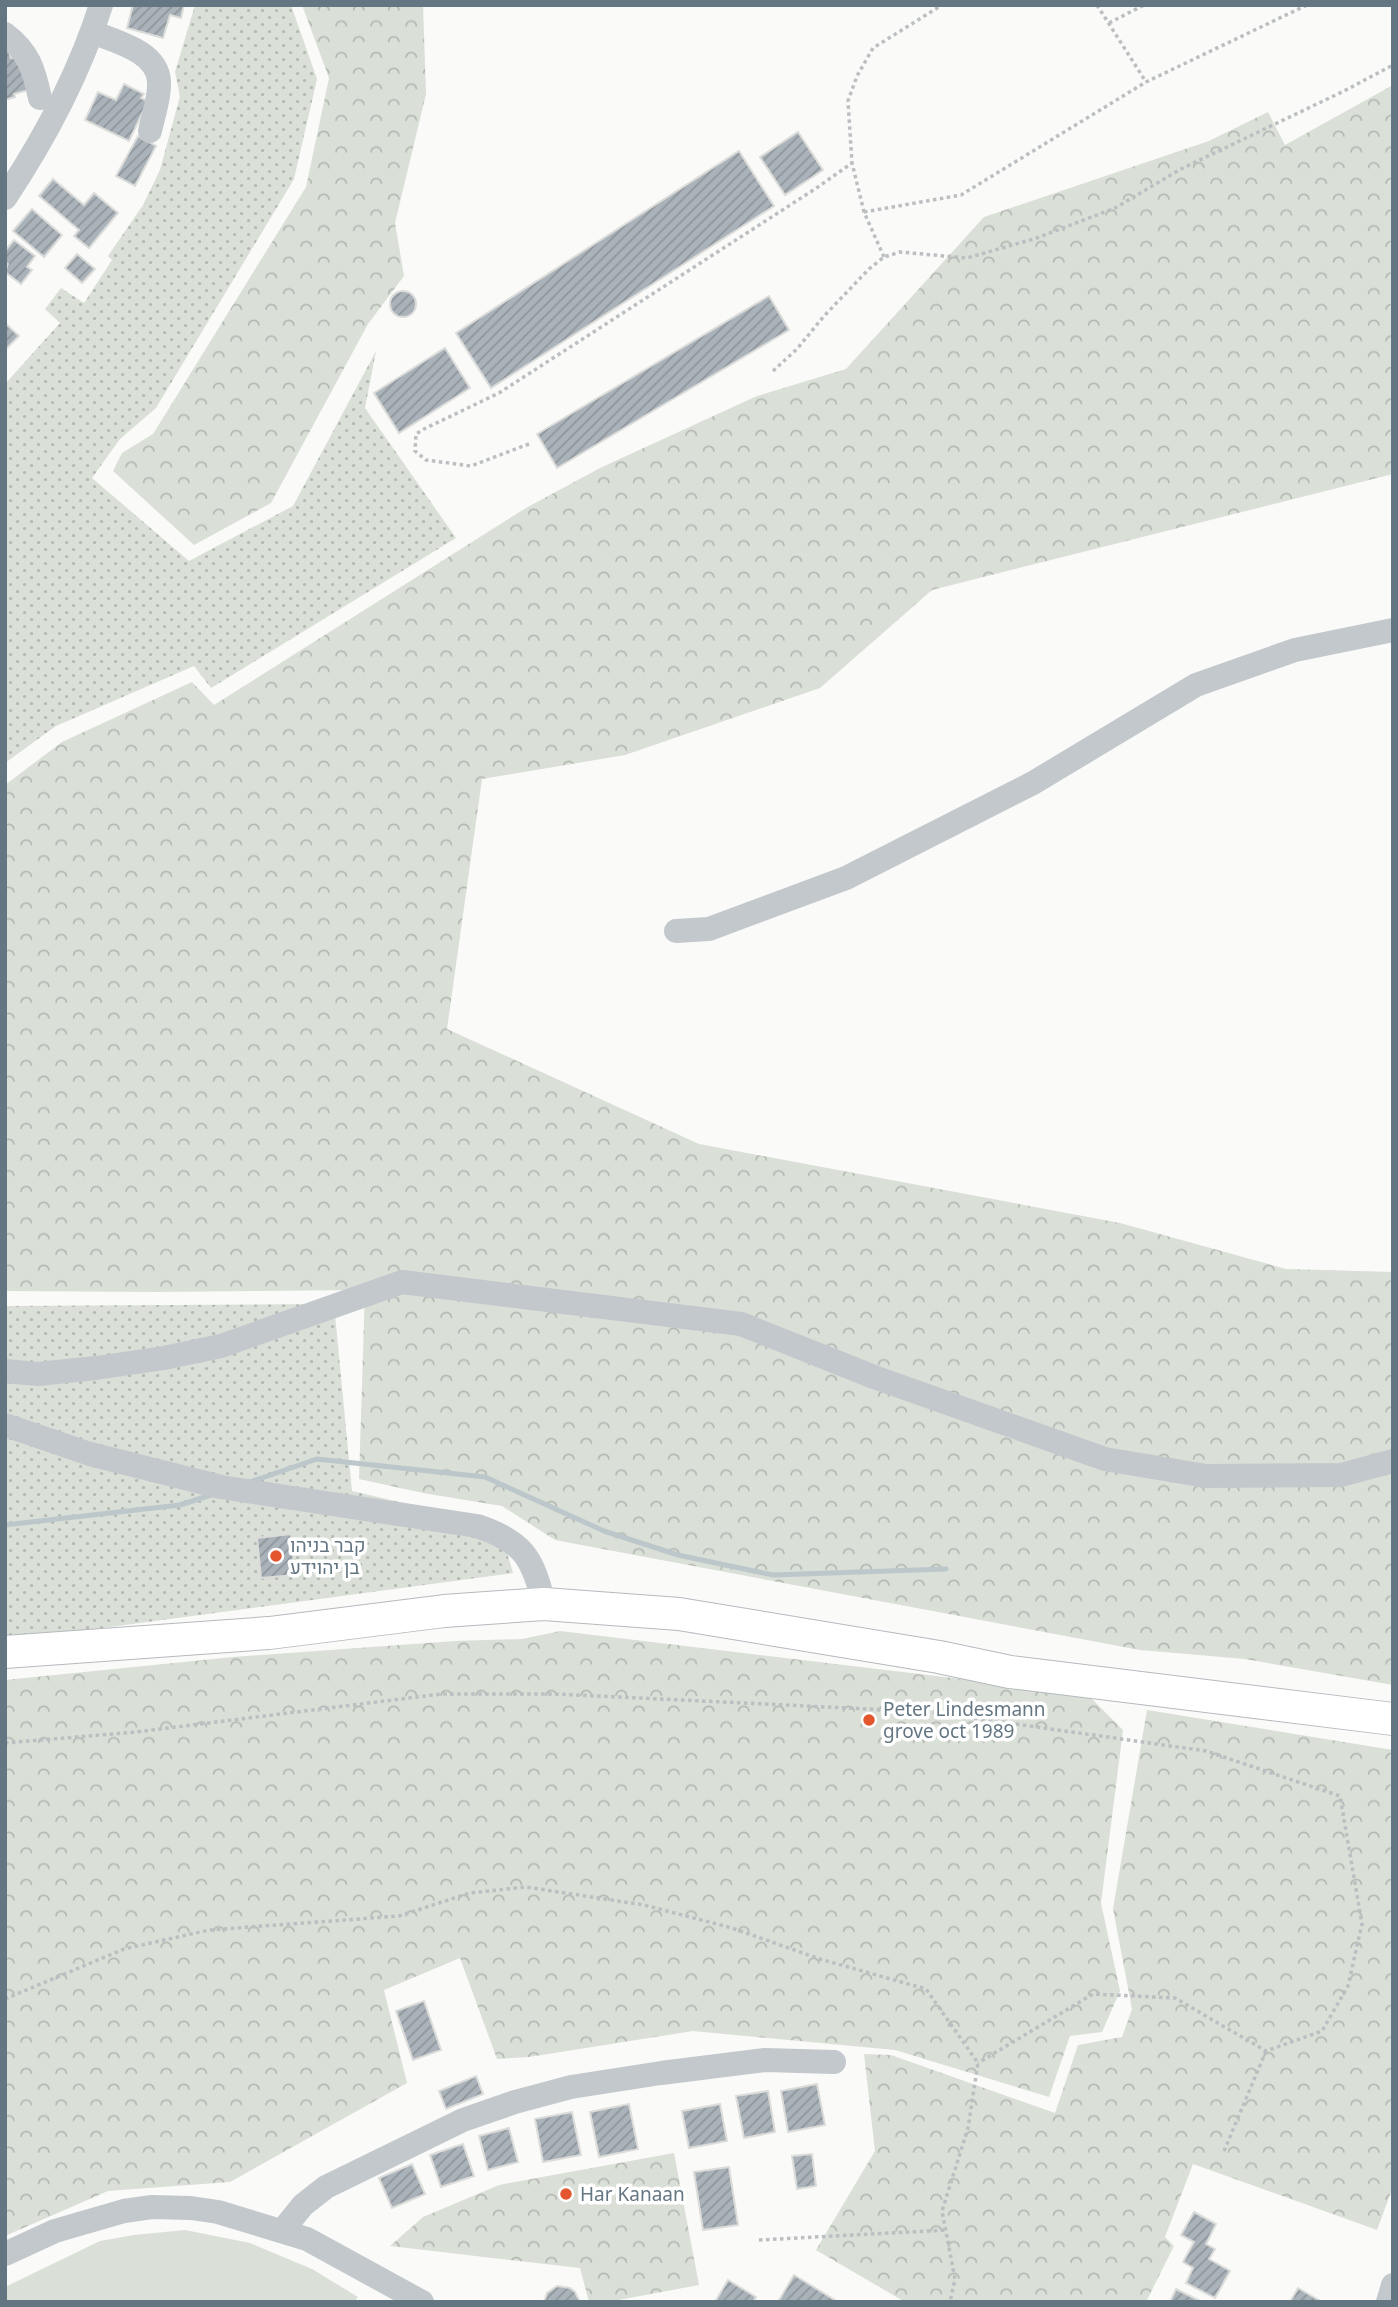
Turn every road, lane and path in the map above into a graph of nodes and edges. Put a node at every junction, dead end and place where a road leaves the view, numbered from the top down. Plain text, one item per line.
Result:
1 (101, 5) edge
2 (942, 5) edge
3 (1097, 5) edge
4 (1144, 5) edge
5 (1307, 5) edge
6 (1109, 23) junction
7 (92, 32) junction
8 (5, 34) edge
9 (1393, 65) edge
10 (1146, 82) junction
11 (40, 98) dead end
12 (150, 131) dead end
13 (852, 163) junction
14 (5, 198) edge
15 (864, 212) junction
16 (884, 257) junction
17 (773, 371) dead end
18 (529, 444) dead end
19 (1393, 630) edge
20 (676, 931) dead end
21 (5, 1371) edge
22 (5, 1426) edge
23 (1393, 1461) edge
24 (544, 1604) junction
25 (5, 1652) edge
26 (1393, 1719) edge
27 (5, 1743) edge
28 (5, 1999) edge
29 (1266, 2051) junction
30 (834, 2062) dead end
31 (978, 2063) junction
32 (1224, 2151) dead end
33 (947, 2230) junction
34 (282, 2231) junction
35 (759, 2240) dead end
36 (5, 2254) edge
37 (1393, 2285) edge
38 (422, 2302) edge
39 (950, 2302) edge
40 (1388, 2302) edge

1 - 7 street
2 - 13 path
3 - 6 path
4 - 6 path
5 - 10 path
6 - 10 path
7 - 12 street
7 - 14 street
8 - 11 street
9 - 16 path
10 - 15 path
13 - 15 path
13 - 18 path
15 - 16 path
16 - 17 path
19 - 20 street
21 - 23 street
22 - 24 street
24 - 25 main road
24 - 26 main road
27 - 29 path
28 - 31 path
29 - 31 path
29 - 32 path
30 - 34 street
31 - 33 path
33 - 35 path
33 - 39 path
34 - 36 street
34 - 38 street
37 - 40 street

